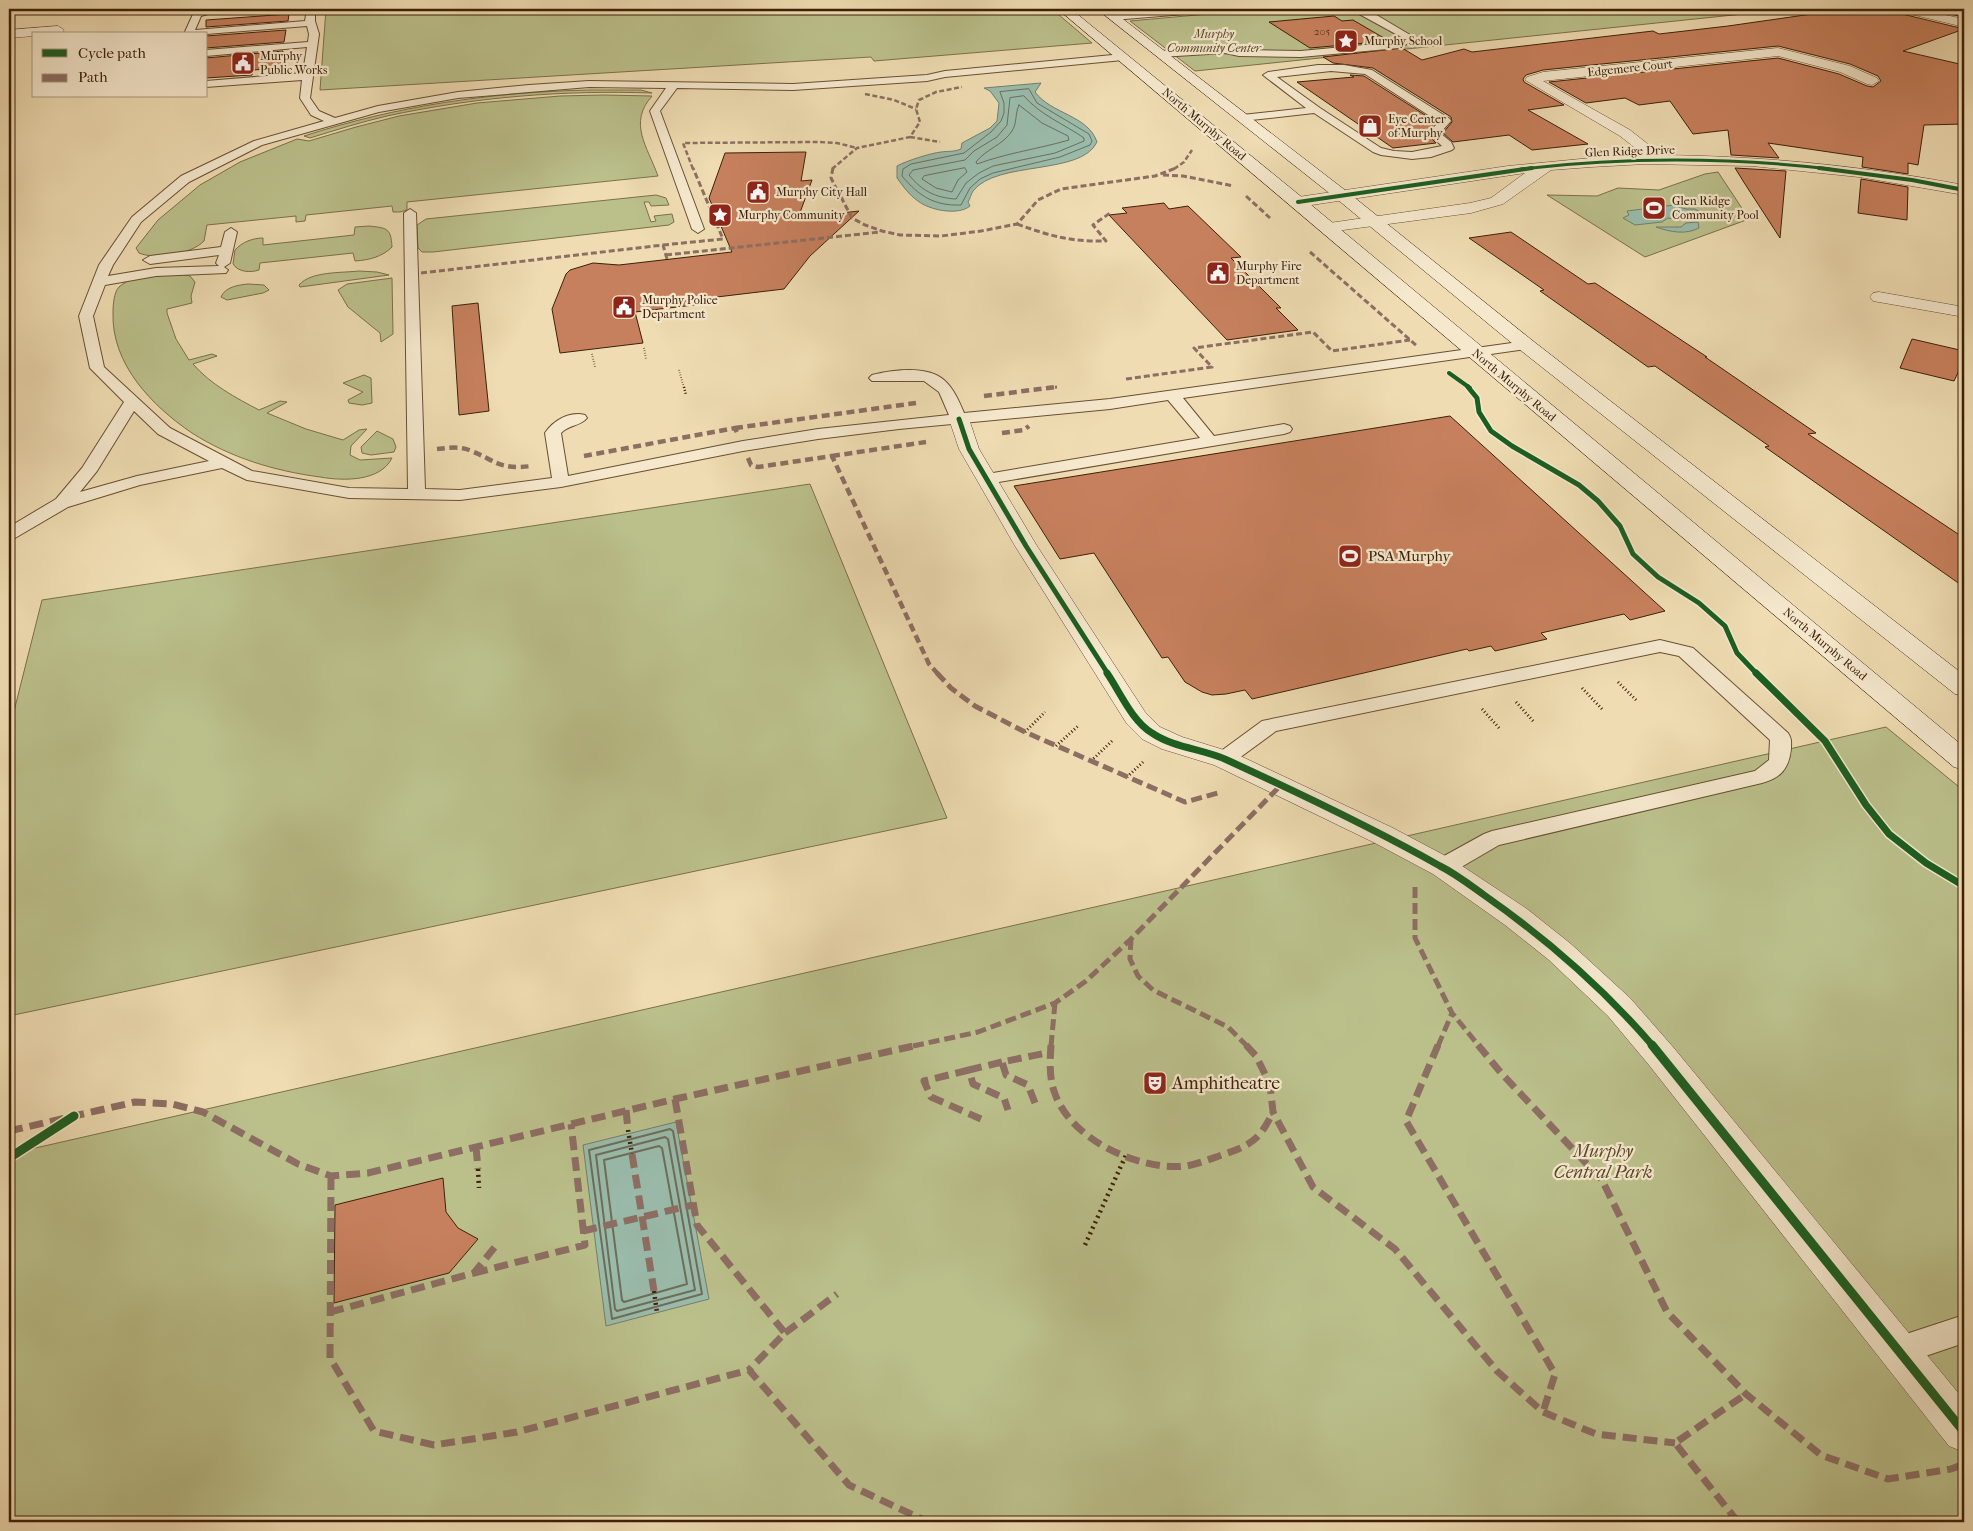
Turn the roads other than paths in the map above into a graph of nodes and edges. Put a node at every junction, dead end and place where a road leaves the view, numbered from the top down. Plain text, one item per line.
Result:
1 (220, 9) edge
2 (312, 9) edge
3 (1064, 9) edge
4 (1209, 9) edge
5 (1235, 9) edge
6 (1240, 9) edge
7 (1354, 9) edge
8 (1902, 9) edge
9 (1158, 11) edge
10 (1108, 13) edge
11 (311, 23) junction
12 (1964, 23) edge
13 (58, 30) dead end
14 (32, 32) edge
15 (34, 32) edge
16 (190, 32) edge
17 (202, 32) edge
18 (9, 34) edge
19 (313, 44) junction
20 (1317, 52) junction
21 (208, 53) edge
22 (1164, 58) junction
23 (1128, 61) junction
24 (1340, 67) junction
25 (309, 76) junction
26 (1872, 81) dead end
27 (208, 84) edge
28 (673, 86) junction
29 (1316, 110) junction
30 (1242, 118) junction
31 (334, 121) junction
32 (1658, 159) junction
33 (1554, 165) junction
34 (1964, 190) edge
35 (1344, 197) junction
36 (1298, 202) junction
37 (410, 213) dead end
38 (1375, 222) junction
39 (1328, 228) junction
40 (698, 229) dead end
41 (231, 232) dead end
42 (226, 250) junction
43 (106, 265) junction
44 (99, 282) junction
45 (1880, 297) dead end
46 (1964, 312) edge
47 (1526, 345) junction
48 (1475, 353) junction
49 (877, 378) dead end
50 (1172, 395) junction
51 (132, 402) junction
52 (580, 418) dead end
53 (959, 419) junction
54 (1284, 429) dead end
55 (1211, 442) junction
56 (224, 463) junction
57 (987, 479) junction
58 (561, 482) junction
59 (417, 494) junction
60 (62, 503) junction
61 (9, 534) edge
62 (1964, 688) edge
63 (1224, 759) junction
64 (1964, 761) edge
65 (1443, 867) junction
66 (1964, 1329) edge
67 (1899, 1350) junction
68 (1964, 1432) edge

1 - 16 lane
2 - 11 lane
3 - 23 main road, North Murphy Road
4 - 9 lane
5 - 6 lane
7 - 20 lane
8 - 12 main road
9 - 10 lane
10 - 22 main road, North Murphy Road
11 - 17 lane
11 - 19 lane
13 - 15 main road
14 - 18 main road
19 - 21 lane
19 - 25 lane
20 - 22 lane
20 - 24 lane
22 - 23 main road
22 - 30 main road, North Murphy Road
23 - 28 lane
23 - 36 main road, North Murphy Road
24 - 29 lane
24 - 29 lane
25 - 27 lane
25 - 31 lane
26 - 32 main road, Edgemere Court
28 - 31 lane
28 - 40 lane
29 - 30 lane
30 - 35 main road, North Murphy Road
31 - 43 lane
32 - 33 main road, Glen Ridge Drive
32 - 34 main road, Glen Ridge Drive
33 - 35 main road, Glen Ridge Drive
33 - 38 main road, Glen Ridge Drive
35 - 36 main road, Glen Ridge Drive
35 - 38 main road, North Murphy Road
36 - 39 main road, North Murphy Road
37 - 59 lane
38 - 39 main road, Glen Ridge Drive
38 - 47 main road, North Murphy Road
39 - 48 main road, North Murphy Road
41 - 42 lane
42 - 43 lane
42 - 44 lane
43 - 44 lane
44 - 51 lane
45 - 46 main road
47 - 48 lane
47 - 62 main road, North Murphy Road
48 - 50 lane
48 - 64 main road, North Murphy Road
49 - 53 lane
50 - 53 lane
50 - 55 lane
51 - 56 lane
51 - 60 lane
52 - 58 lane
53 - 57 main road
53 - 58 lane
54 - 55 lane
55 - 57 lane
56 - 59 lane
56 - 60 lane
57 - 63 main road
58 - 59 lane
60 - 61 lane
63 - 65 main road
63 - 65 lane
65 - 67 main road
66 - 67 lane
67 - 68 main road

